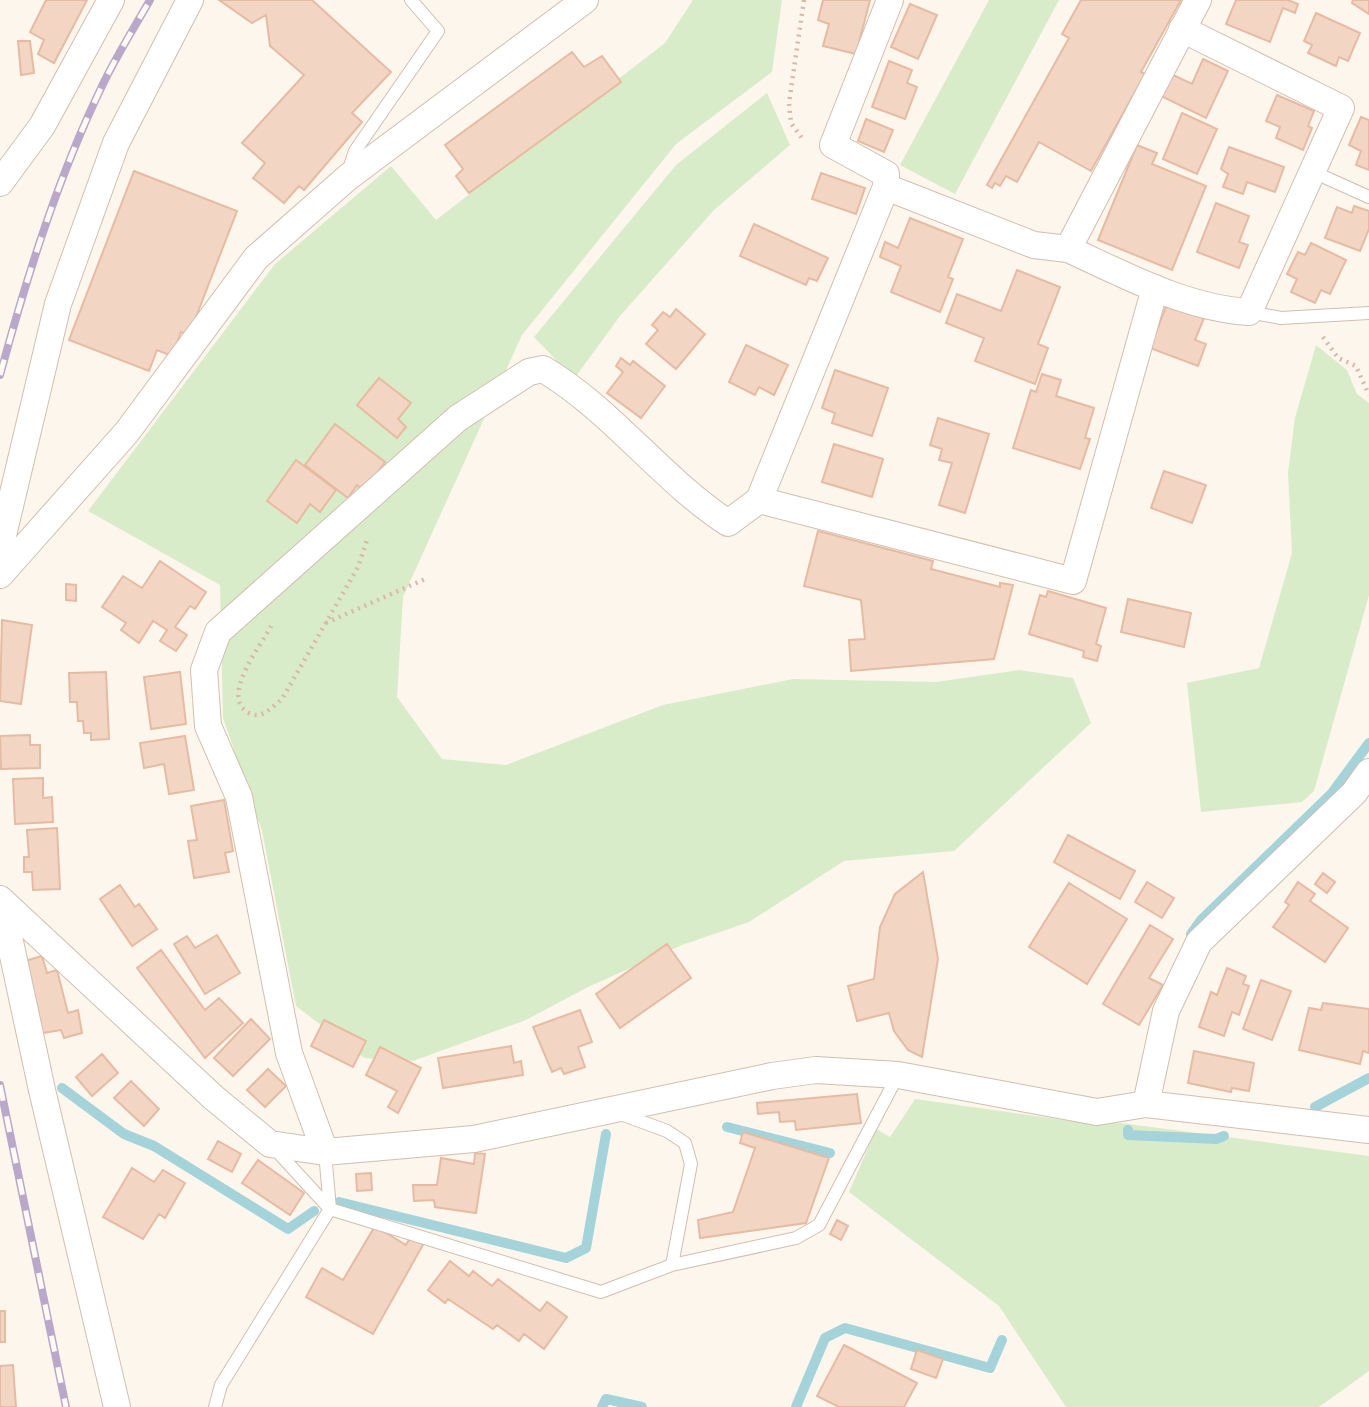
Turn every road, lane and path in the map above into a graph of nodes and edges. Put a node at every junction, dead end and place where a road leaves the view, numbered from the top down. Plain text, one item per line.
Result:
1 (111, 0) edge
2 (190, 0) edge
3 (411, 0) edge
4 (585, 0) edge
5 (804, 0) edge
6 (890, 0) edge
7 (1198, 0) edge
8 (1182, 29) junction
9 (839, 148) junction
10 (1310, 171) junction
11 (347, 178) junction
12 (0, 183) edge
13 (886, 187) junction
14 (1369, 197) edge
15 (1068, 248) junction
16 (1155, 288) junction
17 (1249, 312) junction
18 (1369, 313) edge
19 (1308, 317) junction
20 (1369, 396) edge
21 (368, 498) junction
22 (759, 500) junction
23 (0, 548) edge
24 (0, 575) edge
25 (425, 579) dead end
26 (271, 584) junction
27 (325, 624) junction
28 (1369, 772) edge
29 (1, 900) edge
30 (898, 1075) junction
31 (1146, 1104) junction
32 (609, 1110) junction
33 (1369, 1130) edge
34 (270, 1144) junction
35 (325, 1152) junction
36 (330, 1209) junction
37 (672, 1265) junction
38 (117, 1407) edge
39 (215, 1407) edge

1 - 12 street
2 - 23 street
3 - 11 lane
4 - 11 street
5 - 9 path
6 - 9 street
7 - 8 street
8 - 10 street
8 - 15 street
9 - 13 street
10 - 14 lane
10 - 17 street
11 - 24 street
13 - 15 street
13 - 22 street
15 - 16 street
16 - 17 street
16 - 22 street
17 - 19 lane
18 - 19 lane
19 - 20 path
21 - 22 street
21 - 26 street
21 - 27 path
25 - 27 path
26 - 27 path
26 - 35 street
28 - 31 street
29 - 34 street
29 - 38 street
30 - 31 street
30 - 32 street
30 - 37 lane
31 - 33 street
32 - 35 street
32 - 37 lane
34 - 35 street
34 - 36 lane
35 - 36 lane
36 - 37 lane
36 - 39 lane

